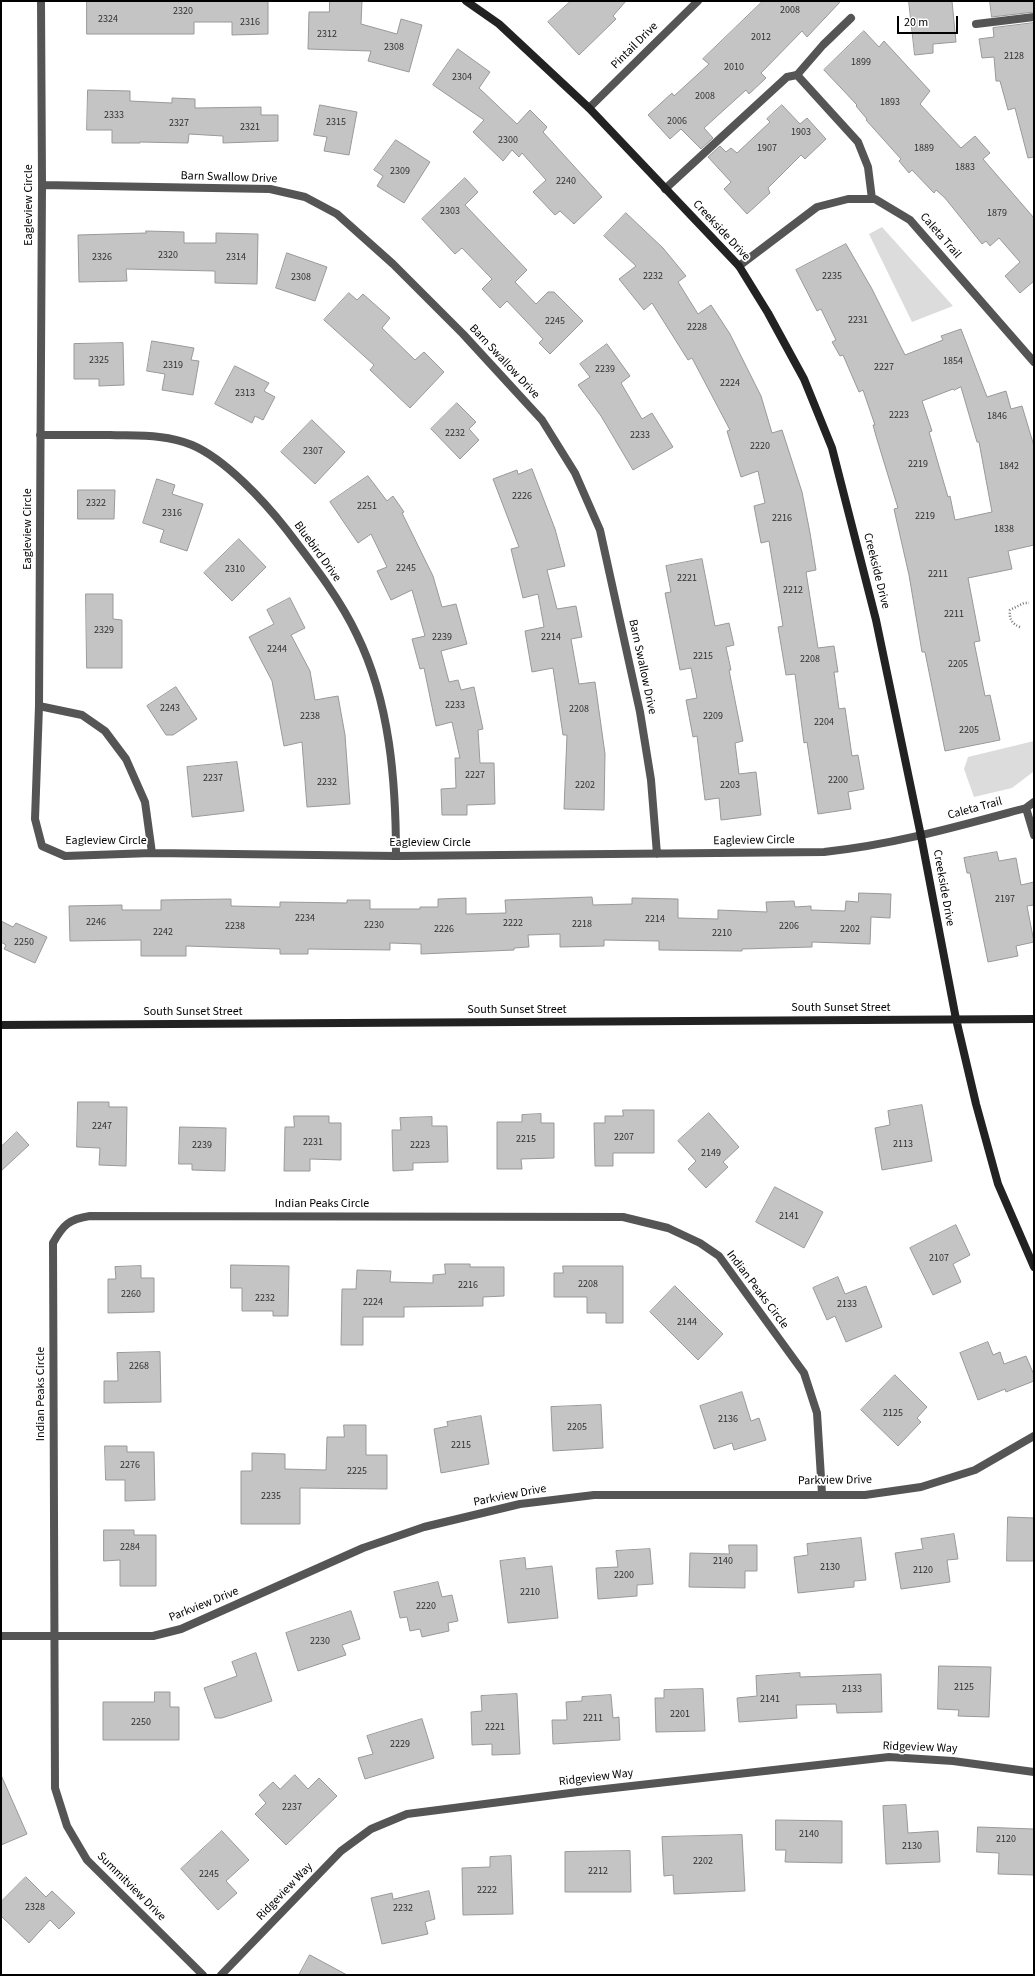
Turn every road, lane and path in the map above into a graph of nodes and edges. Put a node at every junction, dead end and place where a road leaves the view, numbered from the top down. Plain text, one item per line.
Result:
1 (41, 1) edge
2 (466, 1) edge
3 (698, 1) edge
4 (1034, 17) edge
5 (851, 18) dead end
6 (976, 24) dead end
7 (797, 75) junction
8 (589, 108) junction
9 (42, 185) junction
10 (665, 189) junction
11 (872, 200) junction
12 (739, 266) junction
13 (1034, 362) edge
14 (40, 435) junction
15 (1028, 603) dead end
16 (1020, 628) dead end
17 (39, 706) junction
18 (1034, 802) edge
19 (1026, 808) junction
20 (1034, 835) edge
21 (921, 836) junction
22 (152, 853) junction
23 (657, 854) junction
24 (396, 856) junction
25 (956, 1019) junction
26 (1034, 1019) edge
27 (1, 1025) edge
28 (1034, 1267) edge
29 (1034, 1436) edge
30 (822, 1494) junction
31 (1, 1636) edge
32 (54, 1636) junction
33 (1034, 1772) edge
34 (203, 1975) edge
35 (221, 1975) edge

1 - 9 street, Eagleview Circle
2 - 8 street, Creekside Drive
3 - 8 street, Pintail Drive
4 - 6 street
5 - 7 street
7 - 10 street
7 - 11 street
8 - 10 street, Creekside Drive
9 - 14 street, Eagleview Circle
9 - 23 street, Barn Swallow Drive
10 - 12 street, Creekside Drive
11 - 12 street, Caleta Trail
11 - 13 street, Caleta Trail
12 - 21 street, Creekside Drive
14 - 17 street, Eagleview Circle
14 - 24 street, Bluebird Drive
15 - 16 path
17 - 22 street
17 - 22 street, Eagleview Circle
18 - 19 street, Caleta Trail
19 - 20 street
19 - 21 street, Caleta Trail
21 - 23 street, Eagleview Circle
21 - 25 street, Creekside Drive
22 - 24 street, Eagleview Circle
23 - 24 street, Eagleview Circle
25 - 26 street, South Sunset Street
25 - 27 street, South Sunset Street
25 - 28 street, Creekside Drive
29 - 30 street, Parkview Drive
30 - 32 street, Parkview Drive
30 - 32 street, Indian Peaks Circle
31 - 32 street, Parkview Drive
32 - 34 street, Summitview Drive
33 - 35 street, Ridgeview Way

